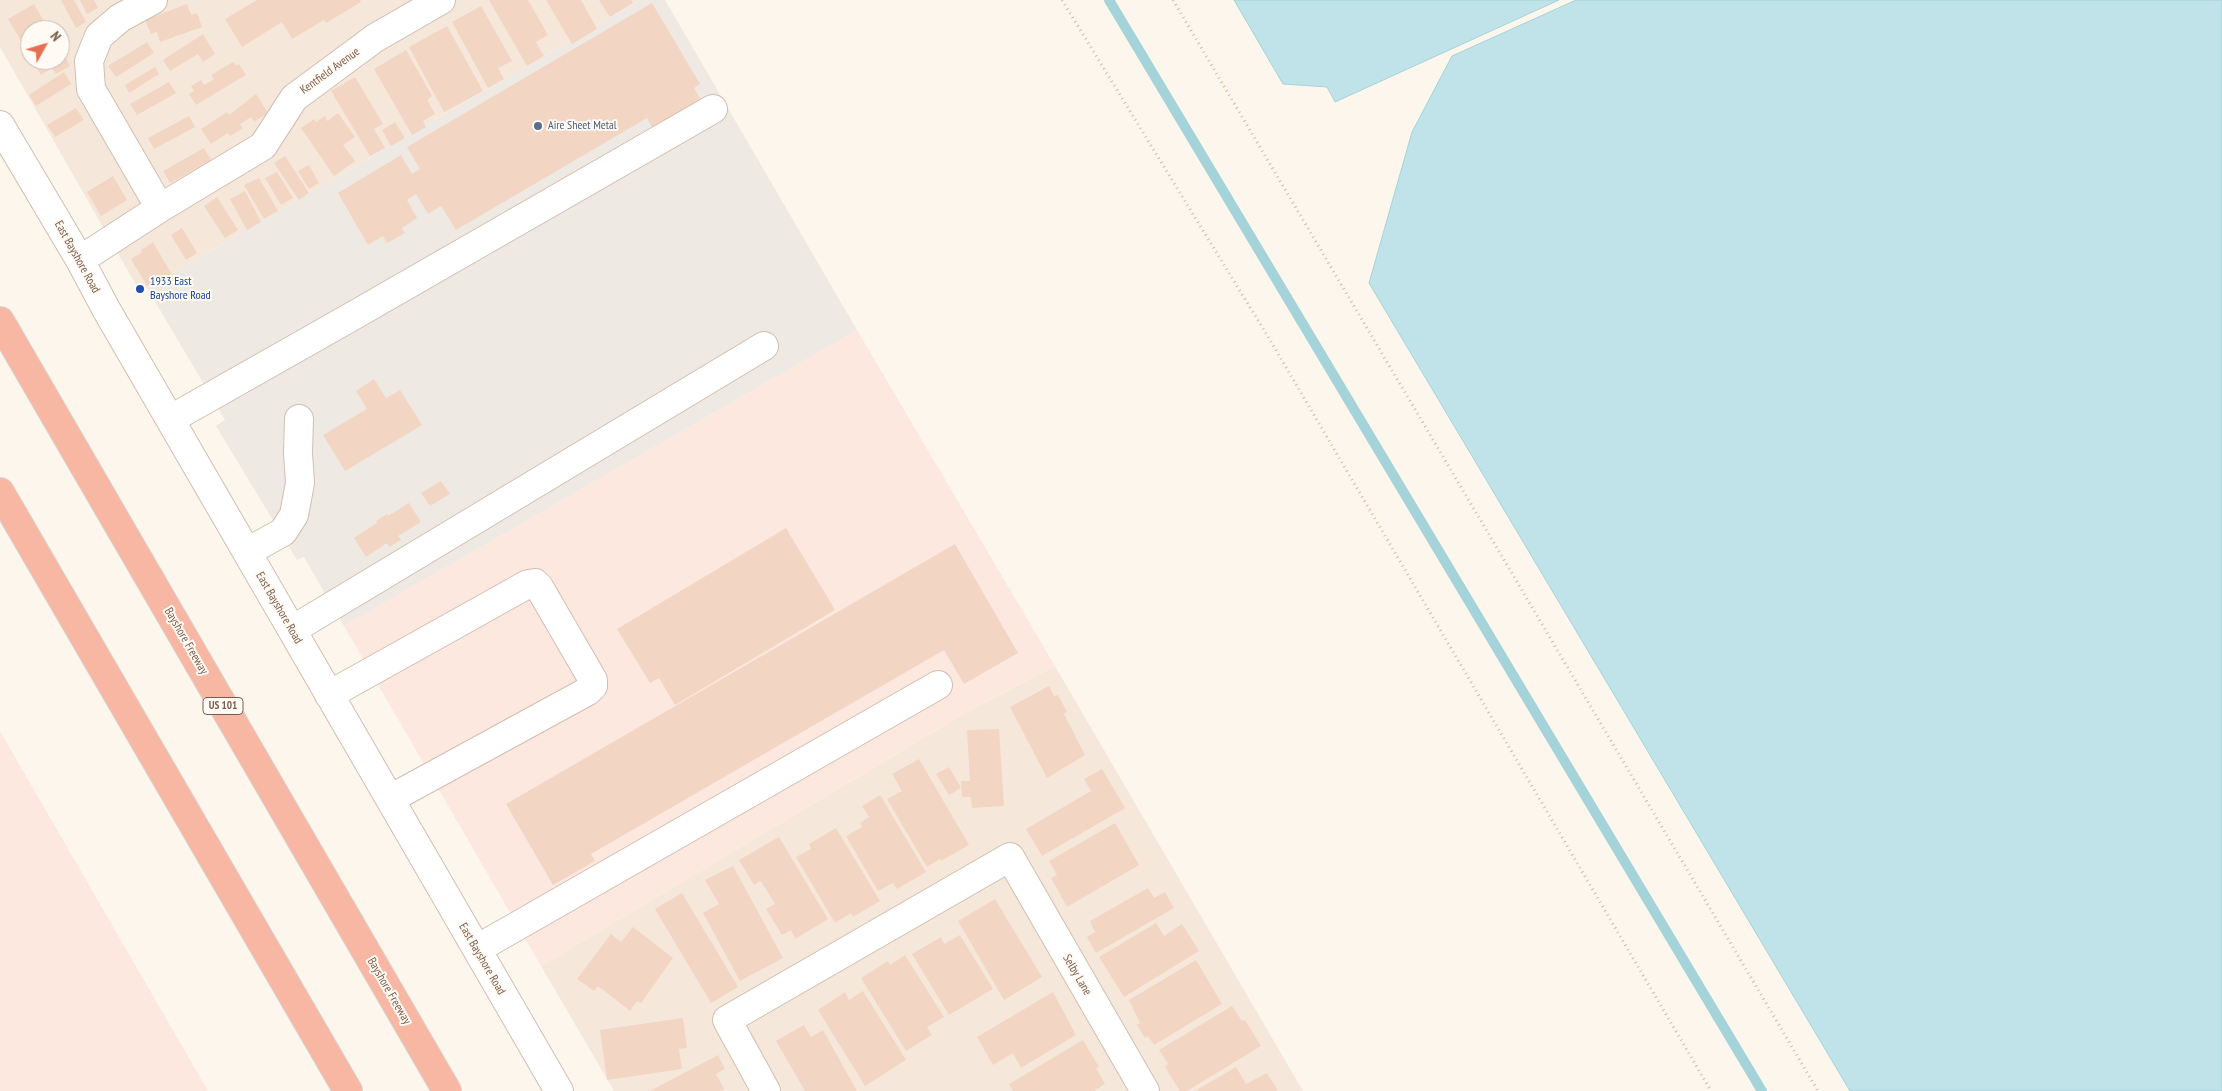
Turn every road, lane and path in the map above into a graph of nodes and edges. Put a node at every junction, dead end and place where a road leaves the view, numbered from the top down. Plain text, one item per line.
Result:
1 (153, 0) edge
2 (441, 0) edge
3 (1062, 0) edge
4 (1172, 0) edge
5 (713, 109) dead end
6 (0, 125) edge
7 (160, 208) junction
8 (80, 260) junction
9 (0, 321) edge
10 (764, 346) dead end
11 (171, 419) junction
12 (299, 419) dead end
13 (0, 492) edge
14 (247, 552) junction
15 (292, 630) junction
16 (938, 685) dead end
17 (329, 695) junction
18 (390, 799) junction
19 (477, 949) junction
20 (348, 1091) edge
21 (447, 1091) edge
22 (559, 1091) edge
23 (766, 1091) edge
24 (1145, 1091) edge
25 (1712, 1091) edge
26 (1818, 1091) edge

1 - 7 street
2 - 7 street, Kentfield Avenue
3 - 25 path
4 - 26 path
5 - 11 street
6 - 8 street, East Bayshore Road
7 - 8 street, Kentfield Avenue
8 - 11 street, East Bayshore Road
9 - 21 highway, Bayshore Freeway / US 101
10 - 15 street
11 - 14 street, East Bayshore Road
12 - 14 street
13 - 20 highway
14 - 15 street, East Bayshore Road
15 - 17 street, East Bayshore Road
16 - 19 street
17 - 18 street, East Bayshore Road
17 - 18 street
18 - 19 street, East Bayshore Road
19 - 22 street, East Bayshore Road
23 - 24 street, Selby Lane

